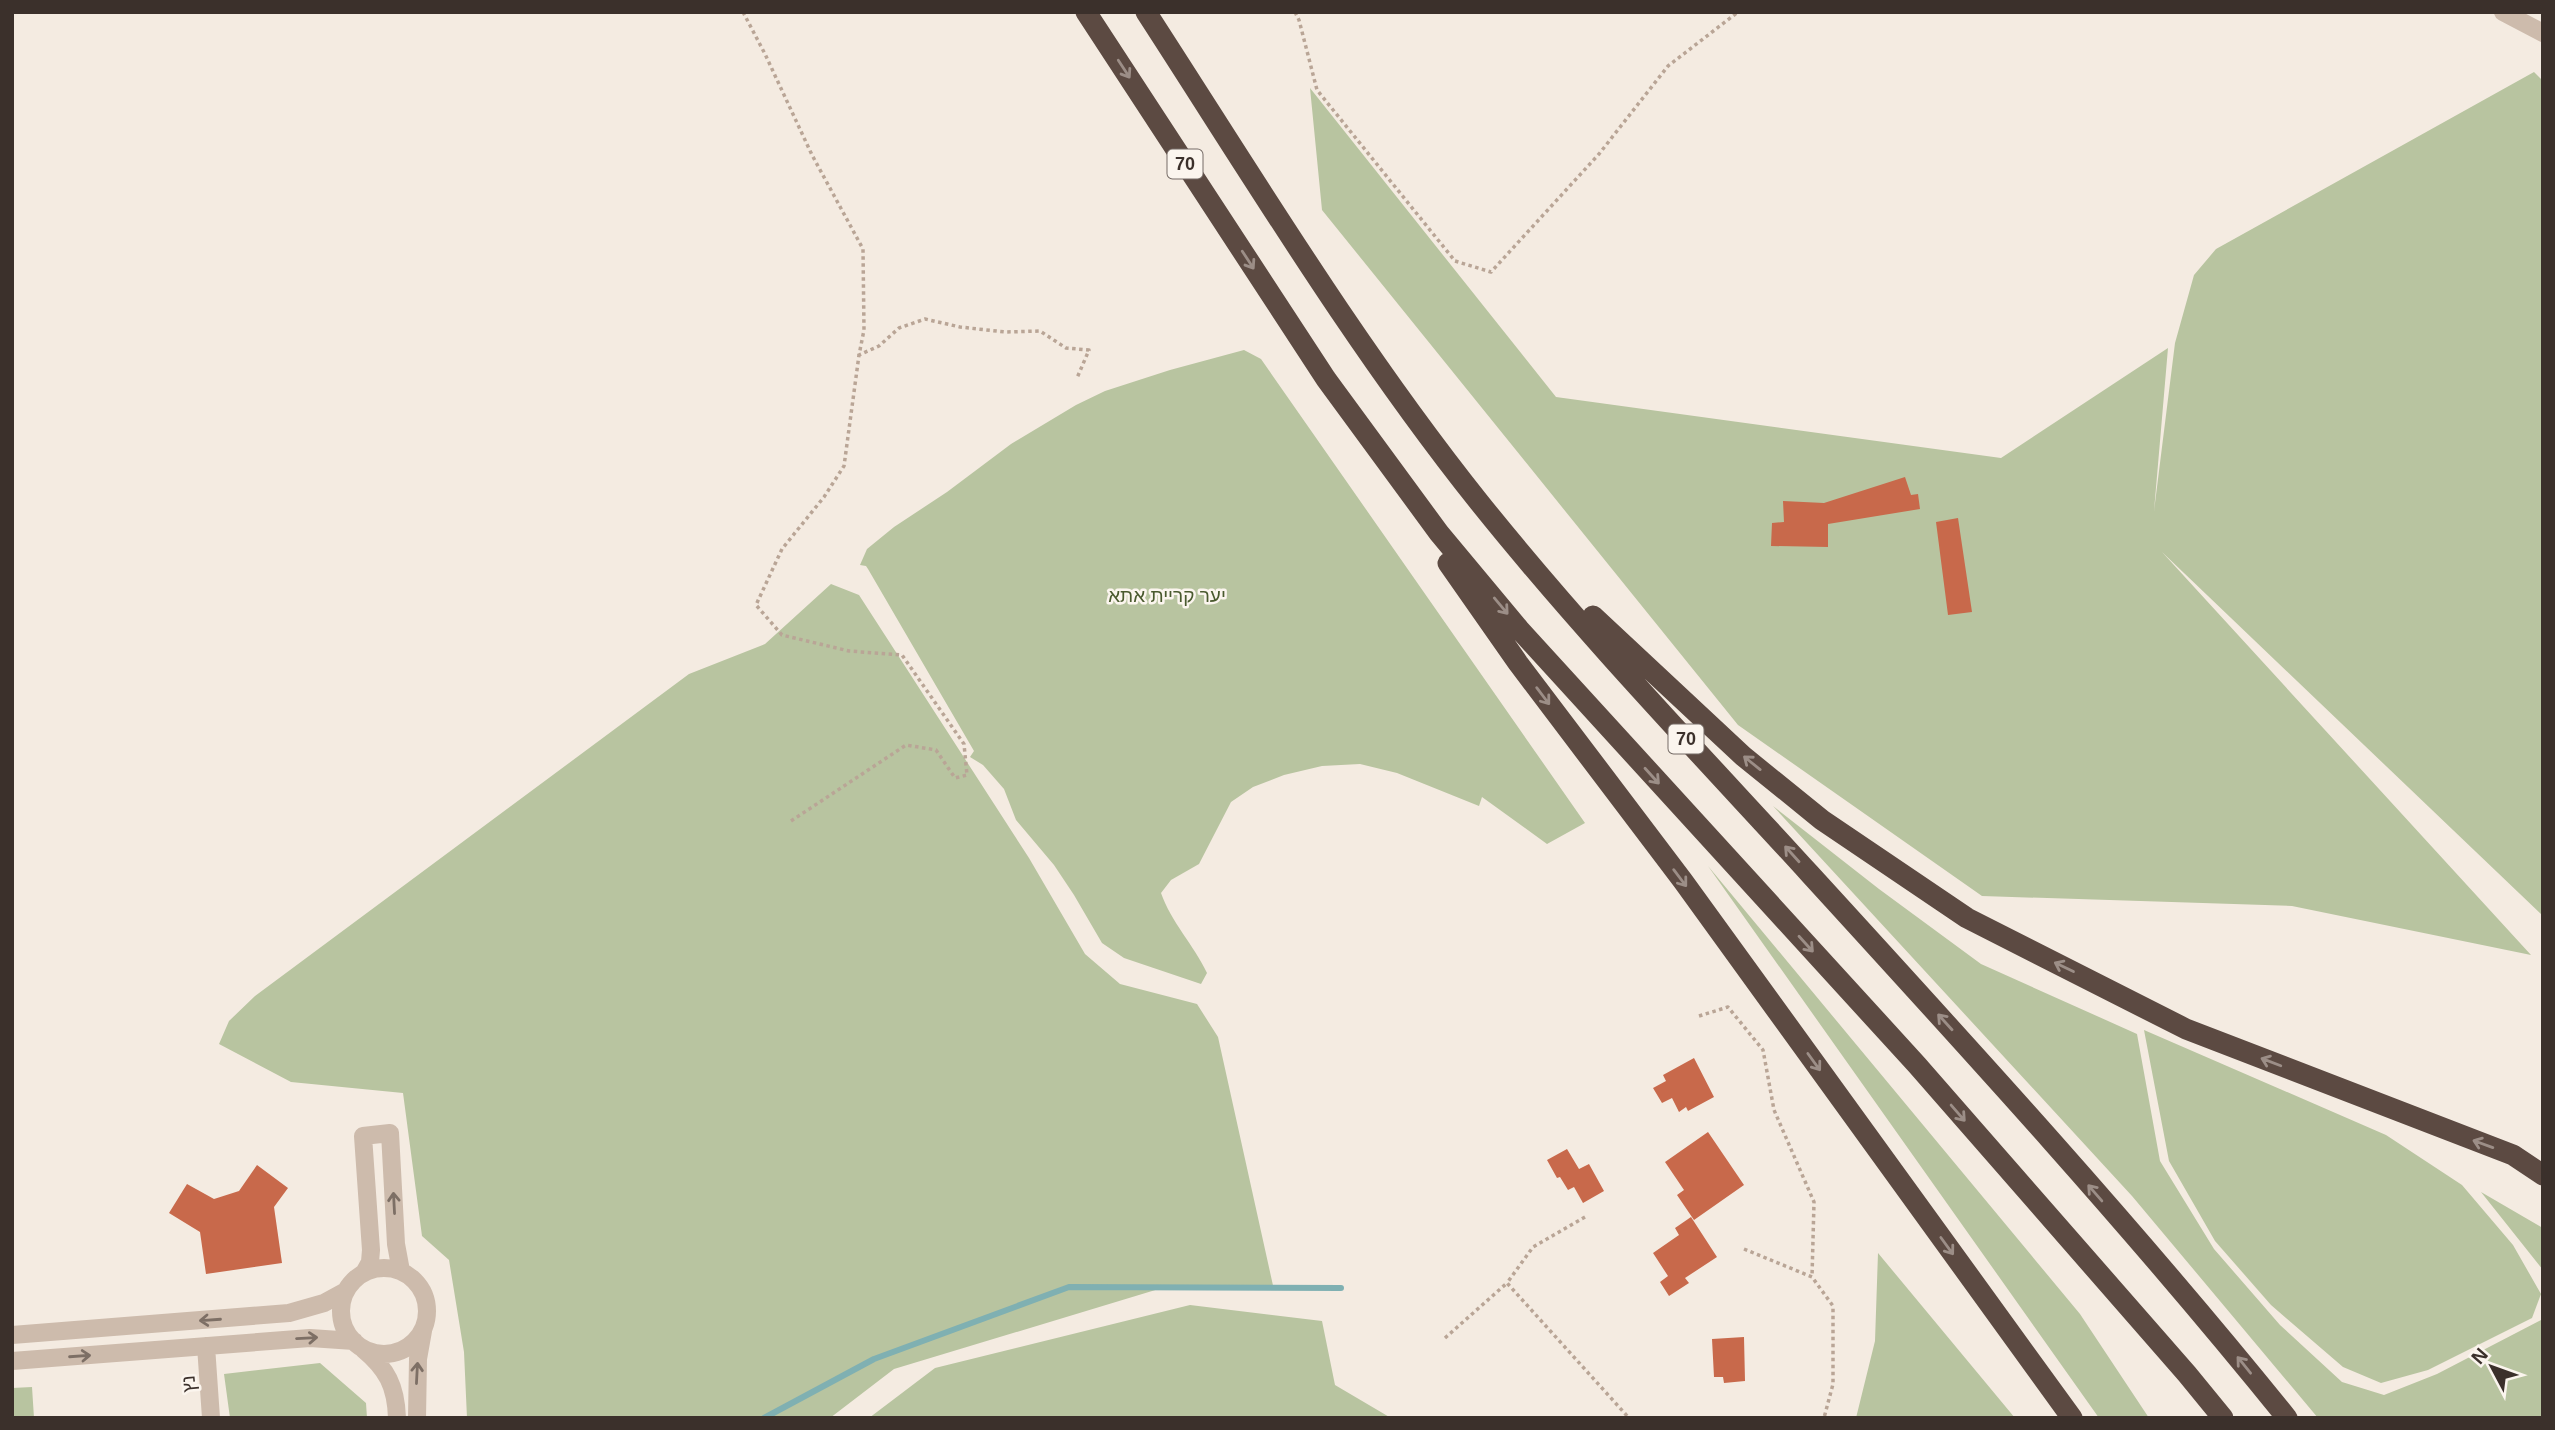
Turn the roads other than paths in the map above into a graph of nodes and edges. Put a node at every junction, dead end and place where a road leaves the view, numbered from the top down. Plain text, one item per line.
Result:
1 (1087, 12) edge
2 (1146, 12) edge
3 (2503, 12) edge
4 (2543, 33) edge
5 (1284, 316) junction
6 (1424, 430) junction
7 (2543, 1175) edge
8 (365, 1271) junction
9 (401, 1271) junction
10 (346, 1291) junction
11 (424, 1328) junction
12 (12, 1335) edge
13 (358, 1345) junction
14 (205, 1346) junction
15 (12, 1361) edge
16 (211, 1418) edge
17 (397, 1418) edge
18 (417, 1418) edge
19 (2072, 1418) edge
20 (2223, 1418) edge
21 (2287, 1418) edge

1 -> 5 highway, 70
2 - 6 highway, 70
3 - 4 street
5 -> 19 highway
5 -> 20 highway, 70
7 -> 6 highway
21 -> 6 highway, 70
8 - 9 street
9 -> 8 street
8 - 10 street
9 - 11 street
10 -> 12 street
10 - 13 street
11 - 13 street
18 -> 11 street
14 -> 13 street
13 - 17 street
15 -> 14 street
14 - 16 street, נץ

